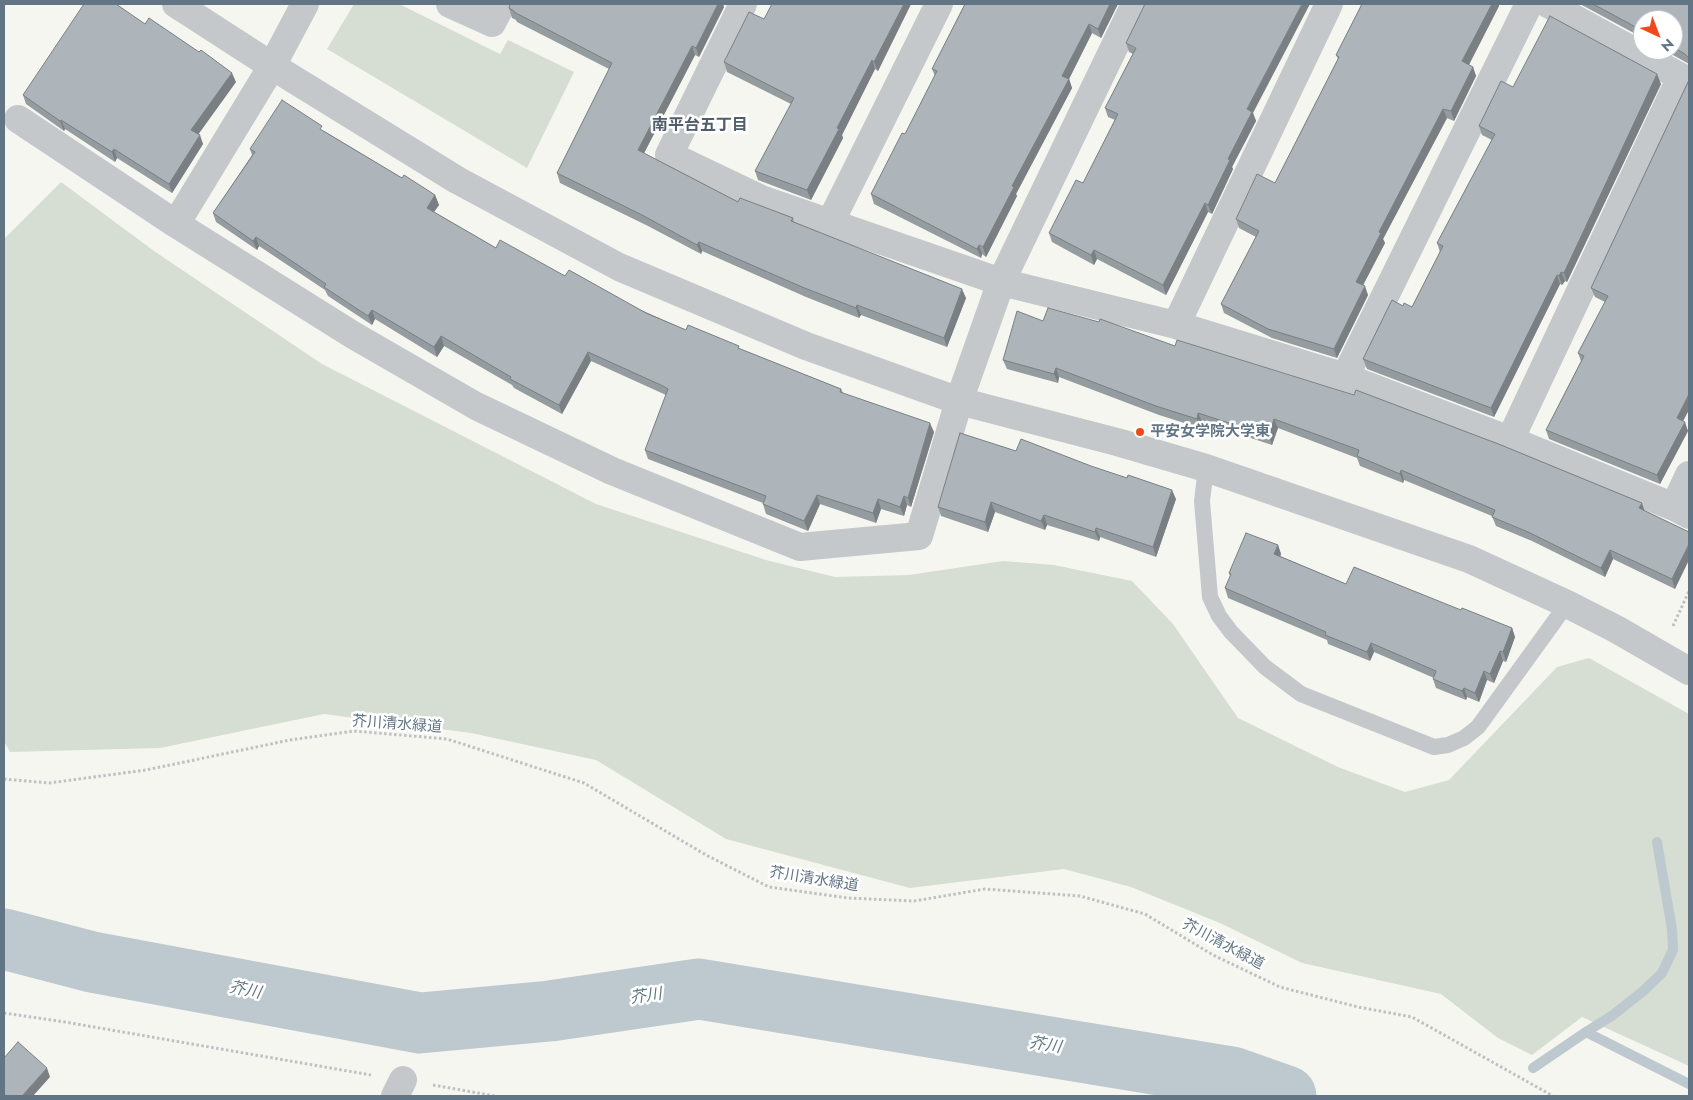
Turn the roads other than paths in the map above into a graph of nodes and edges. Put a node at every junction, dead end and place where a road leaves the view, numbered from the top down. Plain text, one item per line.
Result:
1 (176, 4) edge
2 (305, 4) edge
3 (450, 4) edge
4 (502, 4) edge
5 (742, 4) edge
6 (939, 4) edge
7 (1135, 4) edge
8 (1329, 4) edge
9 (1530, 4) edge
10 (1548, 4) edge
11 (272, 66) junction
12 (18, 119) dead end
13 (830, 223) junction
14 (176, 224) junction
15 (1001, 282) junction
16 (1176, 326) junction
17 (1345, 377) junction
18 (959, 401) junction
19 (1510, 440) junction
20 (1206, 468) junction
21 (1689, 475) edge
22 (1682, 511) edge
23 (1567, 604) junction
24 (1689, 671) edge

1 - 11 street
2 - 11 street
3 - 4 street
5 - 13 street
6 - 13 street
7 - 15 street
8 - 16 street
9 - 17 street
10 - 19 street
11 - 14 street
11 - 18 street
12 - 14 street
13 - 15 street
14 - 18 street
15 - 16 street
15 - 18 street
16 - 17 street
17 - 19 street
18 - 20 street
19 - 22 street
20 - 23 street
20 - 23 lane
21 - 22 street
23 - 24 street

